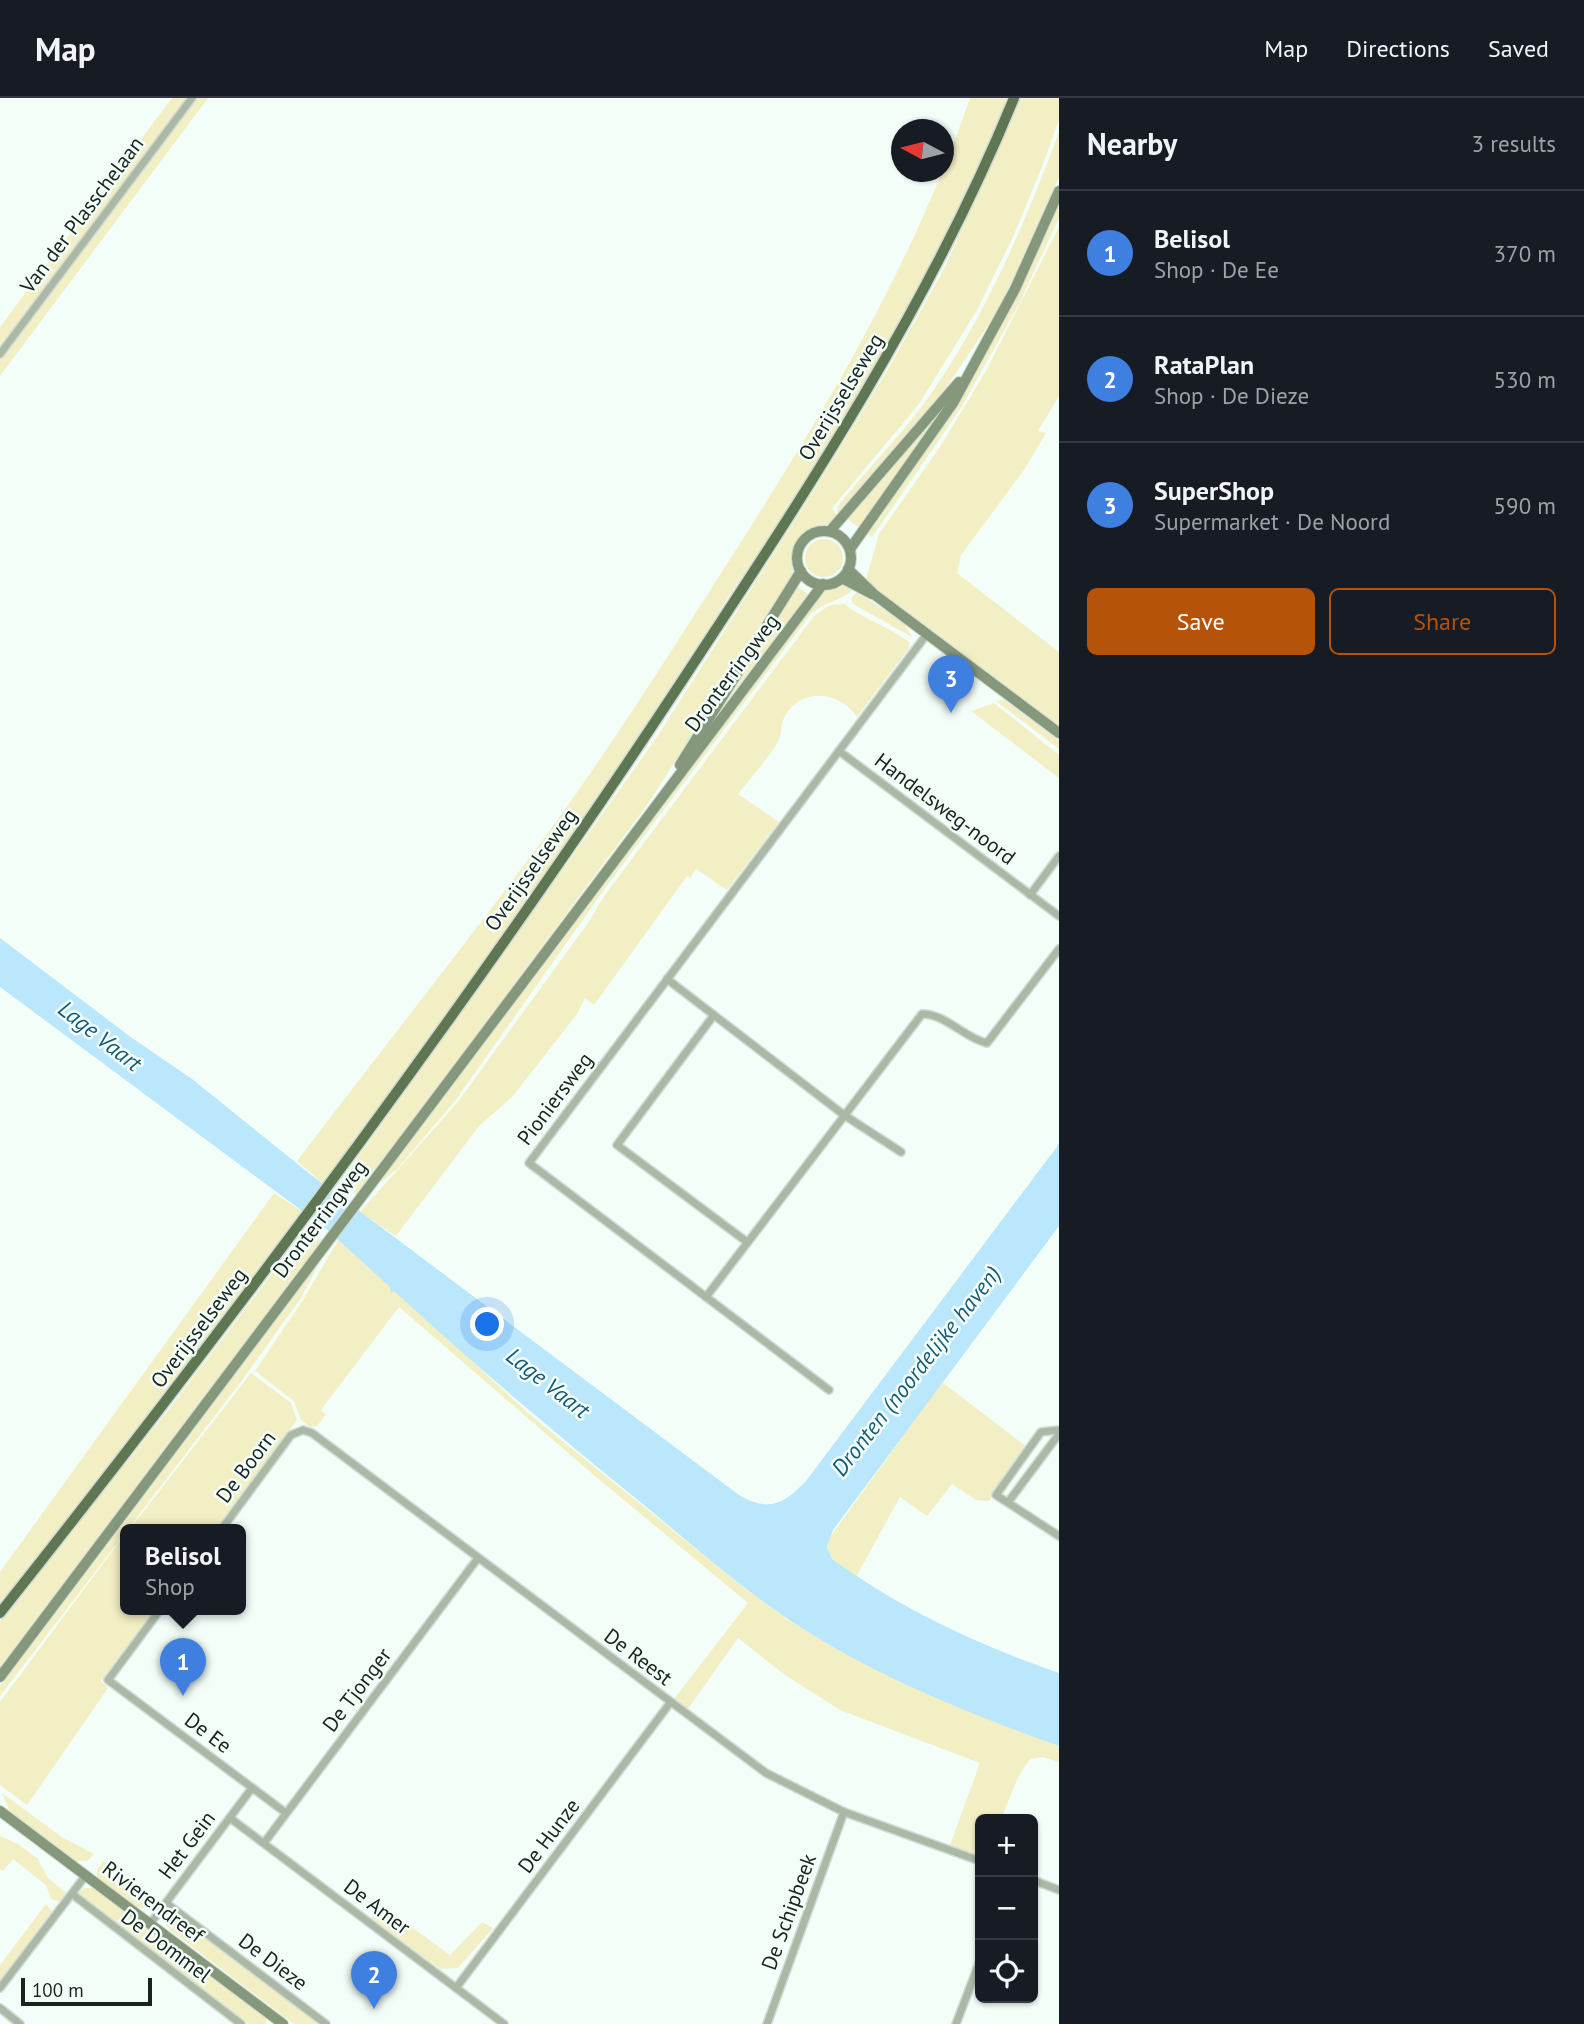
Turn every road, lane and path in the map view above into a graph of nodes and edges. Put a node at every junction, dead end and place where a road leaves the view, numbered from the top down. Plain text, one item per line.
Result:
1 (192, 98) edge
2 (1014, 98) edge
3 (1059, 191) edge
4 (0, 354) edge
5 (967, 374) junction
6 (830, 531) junction
7 (850, 549) junction
8 (801, 571) junction
9 (845, 574) junction
10 (824, 584) junction
11 (927, 634) junction
12 (1059, 733) edge
13 (839, 751) junction
14 (670, 784) junction
15 (1059, 856) edge
16 (1030, 895) junction
17 (1059, 916) edge
18 (1059, 949) edge
19 (667, 979) junction
20 (714, 1015) junction
21 (844, 1115) junction
22 (901, 1152) dead end
23 (747, 1242) junction
24 (706, 1297) junction
25 (828, 1390) dead end
26 (303, 1430) joint
27 (1059, 1432) edge
28 (1009, 1501) junction
29 (225, 1524) edge
30 (1059, 1536) edge
31 (478, 1558) junction
32 (0, 1613) edge
33 (156, 1615) edge
34 (0, 1677) edge
35 (670, 1703) junction
36 (253, 1788) junction
37 (0, 1811) edge
38 (844, 1812) junction
39 (286, 1813) junction
40 (230, 1818) junction
41 (264, 1843) junction
42 (975, 1859) edge
43 (86, 1875) junction
44 (1038, 1882) edge
45 (1059, 1890) edge
46 (72, 1894) junction
47 (166, 1903) junction
48 (150, 1924) junction
49 (975, 1974) edge
50 (0, 1988) edge
51 (456, 1988) junction
52 (3, 2011) edge
53 (0, 2020) edge
54 (20, 2024) edge
55 (241, 2024) edge
56 (283, 2024) edge
57 (326, 2024) edge
58 (504, 2024) edge
59 (767, 2024) edge
60 (956, 2024) edge

1 - 4 street, Van der Plasschelaan
2 - 32 highway, Overijsselseweg
3 - 5 main road
5 - 6 main road
5 - 7 main road
6 - 7 main road
6 - 8 main road
7 - 9 main road
8 - 10 main road
8 - 14 main road, Dronterringweg
9 - 10 main road
9 - 11 main road
10 - 14 main road, Dronterringweg
11 - 12 main road
11 - 13 street, Pioniersweg
13 - 16 street, Handelsweg-noord
13 - 19 street, Pioniersweg
14 - 34 main road, Dronterringweg
15 - 16 street
16 - 17 street, Handelsweg-noord
18 - 21 street
19 - 20 street
19 - 24 street, Pioniersweg
20 - 21 street
20 - 23 street
21 - 22 street
21 - 23 street
23 - 24 street
24 - 25 street, Pioniersweg
26 - 29 street, De Boorn
26 - 31 street, De Reest
27 - 28 street
27 - 28 street
28 - 30 street
31 - 35 street, De Reest
31 - 39 street, De Tjonger
33 - 36 street, De Ee
35 - 38 street, De Reest
35 - 51 street, De Hunze
36 - 39 street, De Ee
36 - 40 street, Het Gein
37 - 43 main road, Rivierendreef
38 - 42 street, De Reest
38 - 59 street, De Schipbeek
39 - 41 street, De Tjonger
40 - 41 street, De Amer
40 - 47 street, Het Gein
41 - 51 street, De Amer
43 - 46 street
43 - 48 main road, Rivierendreef
44 - 45 street
46 - 50 street
46 - 55 street, De Dommel
47 - 48 street, Het Gein
47 - 57 street, De Dieze
48 - 56 main road, Rivierendreef
49 - 60 street
51 - 58 street, De Amer
52 - 53 street
52 - 54 street

